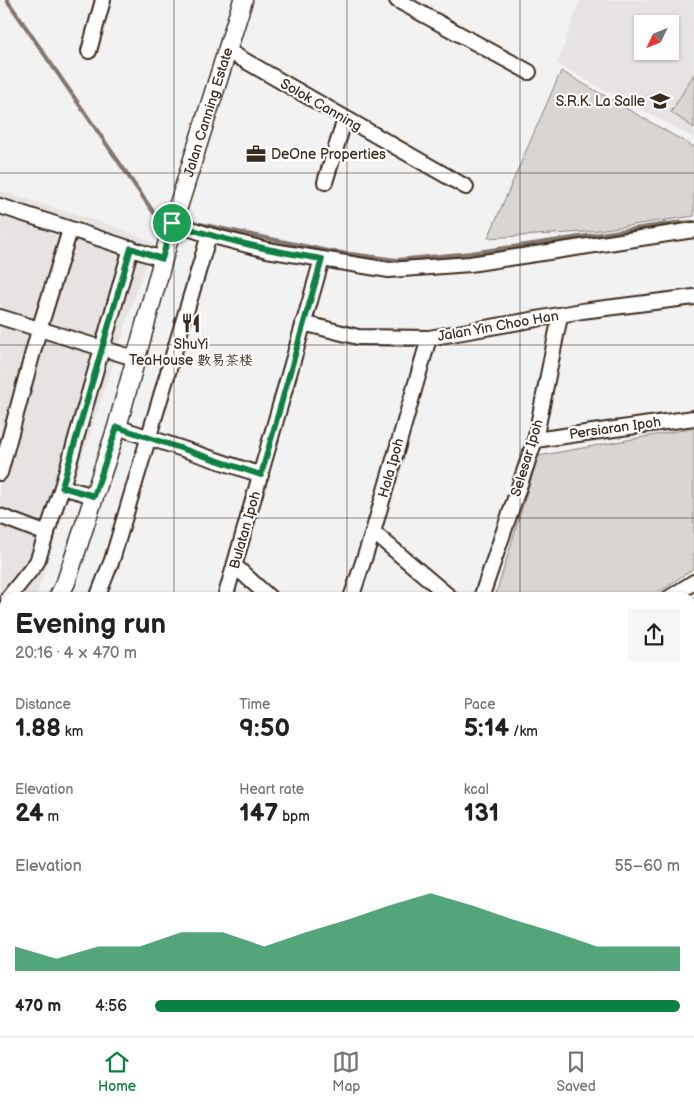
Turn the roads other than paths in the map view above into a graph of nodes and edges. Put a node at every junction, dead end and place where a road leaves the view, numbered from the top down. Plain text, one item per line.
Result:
1 (102, 0) edge
2 (243, 0) edge
3 (397, 0) edge
4 (89, 51) dead end
5 (228, 51) junction
6 (529, 72) dead end
7 (345, 119) junction
8 (325, 182) dead end
9 (466, 187) dead end
10 (0, 206) edge
11 (172, 223) junction
12 (70, 230) junction
13 (694, 230) edge
14 (209, 236) junction
15 (131, 248) junction
16 (162, 259) junction
17 (322, 259) junction
18 (694, 297) edge
19 (560, 316) junction
20 (0, 317) edge
21 (303, 323) junction
22 (39, 330) junction
23 (428, 338) junction
24 (101, 348) junction
25 (134, 358) junction
26 (694, 418) edge
27 (117, 427) junction
28 (148, 436) junction
29 (535, 440) junction
30 (0, 473) edge
31 (261, 475) junction
32 (62, 487) junction
33 (94, 496) junction
34 (0, 516) edge
35 (373, 532) junction
36 (47, 534) junction
37 (236, 566) junction
38 (694, 582) edge
39 (13, 592) edge
40 (61, 592) edge
41 (99, 592) edge
42 (227, 592) edge
43 (264, 592) edge
44 (353, 592) edge
45 (444, 592) edge
46 (483, 592) edge
47 (678, 592) edge

1 - 4 street
2 - 5 street, Jalan Canning Estate
3 - 6 street
5 - 7 street, Solok Canning
5 - 11 street, Jalan Canning Estate
7 - 8 street
7 - 9 street, Solok Canning
10 - 12 street
11 - 14 street
11 - 16 street, Jalan Canning Estate
12 - 15 street
12 - 22 street
13 - 17 street
14 - 17 street
14 - 28 street
15 - 16 street
15 - 24 street
16 - 25 street, Jalan Canning Estate
17 - 21 street, Bulatan Ipoh
18 - 19 street, Jalan Yin Choo Han
19 - 23 street, Jalan Yin Choo Han
19 - 29 street, Selesar Ipoh
20 - 22 street
21 - 23 street, Jalan Yin Choo Han
21 - 31 street, Bulatan Ipoh
22 - 24 street
22 - 30 street
23 - 35 street, Hala Ipoh
24 - 25 street
24 - 32 street
25 - 27 street, Jalan Canning Estate
26 - 29 street, Persiaran Ipoh
27 - 28 street
27 - 33 street, Jalan Canning Estate
28 - 31 street
28 - 41 street
29 - 46 street, Selesar Ipoh
31 - 37 street, Bulatan Ipoh
32 - 33 street
32 - 36 street
33 - 40 street, Jalan Canning Estate
34 - 36 street
35 - 44 street, Hala Ipoh
35 - 45 street
36 - 39 street
37 - 42 street, Bulatan Ipoh
37 - 43 street
38 - 47 street

